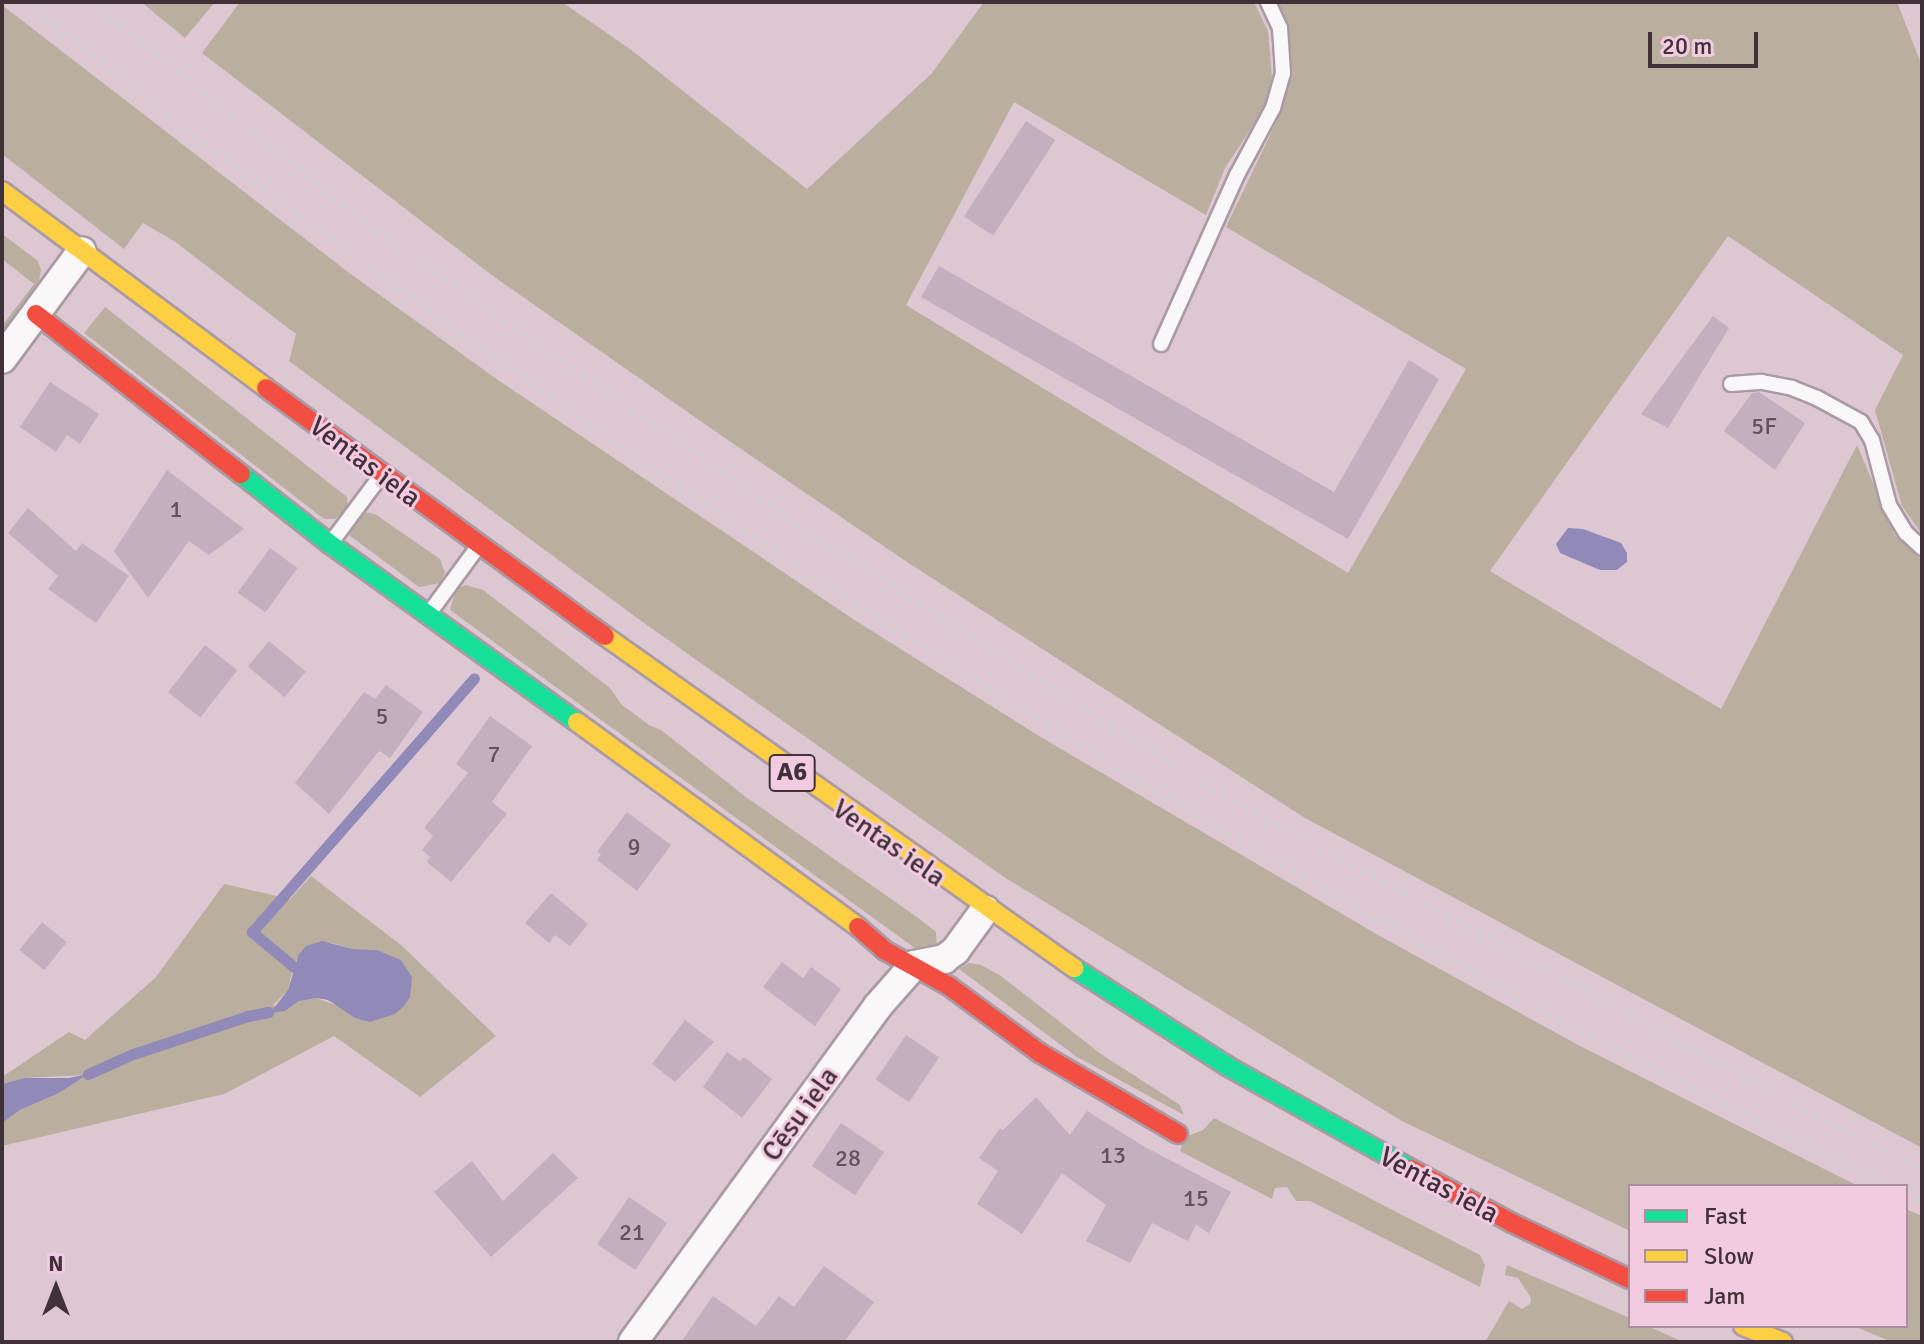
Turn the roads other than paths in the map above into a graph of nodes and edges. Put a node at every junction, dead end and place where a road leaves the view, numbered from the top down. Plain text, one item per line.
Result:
1 (1268, 2) edge
2 (2, 191) edge
3 (82, 251) junction
4 (36, 314) junction
5 (1161, 344) dead end
6 (2, 359) edge
7 (1731, 384) dead end
8 (382, 475) junction
9 (330, 544) junction
10 (479, 546) junction
11 (1922, 548) edge
12 (428, 616) junction
13 (985, 910) junction
14 (914, 965) junction
15 (1178, 1134) dead end
16 (1628, 1278) edge
17 (1748, 1328) edge
18 (633, 1342) edge
19 (1783, 1342) edge

1 - 5 lane
2 - 3 main road, Ventas iela / A6
3 - 4 street
3 - 8 main road, Ventas iela / A6
4 - 6 street
4 - 9 main road
7 - 11 lane
8 - 9 lane
8 - 10 main road, Ventas iela / A6
9 - 12 main road
10 - 12 lane
10 - 13 main road, Ventas iela / A6
12 - 14 main road
13 - 14 street
13 - 16 main road, Ventas iela / A6
14 - 15 main road
14 - 18 street, Cēsu iela
17 - 19 main road

